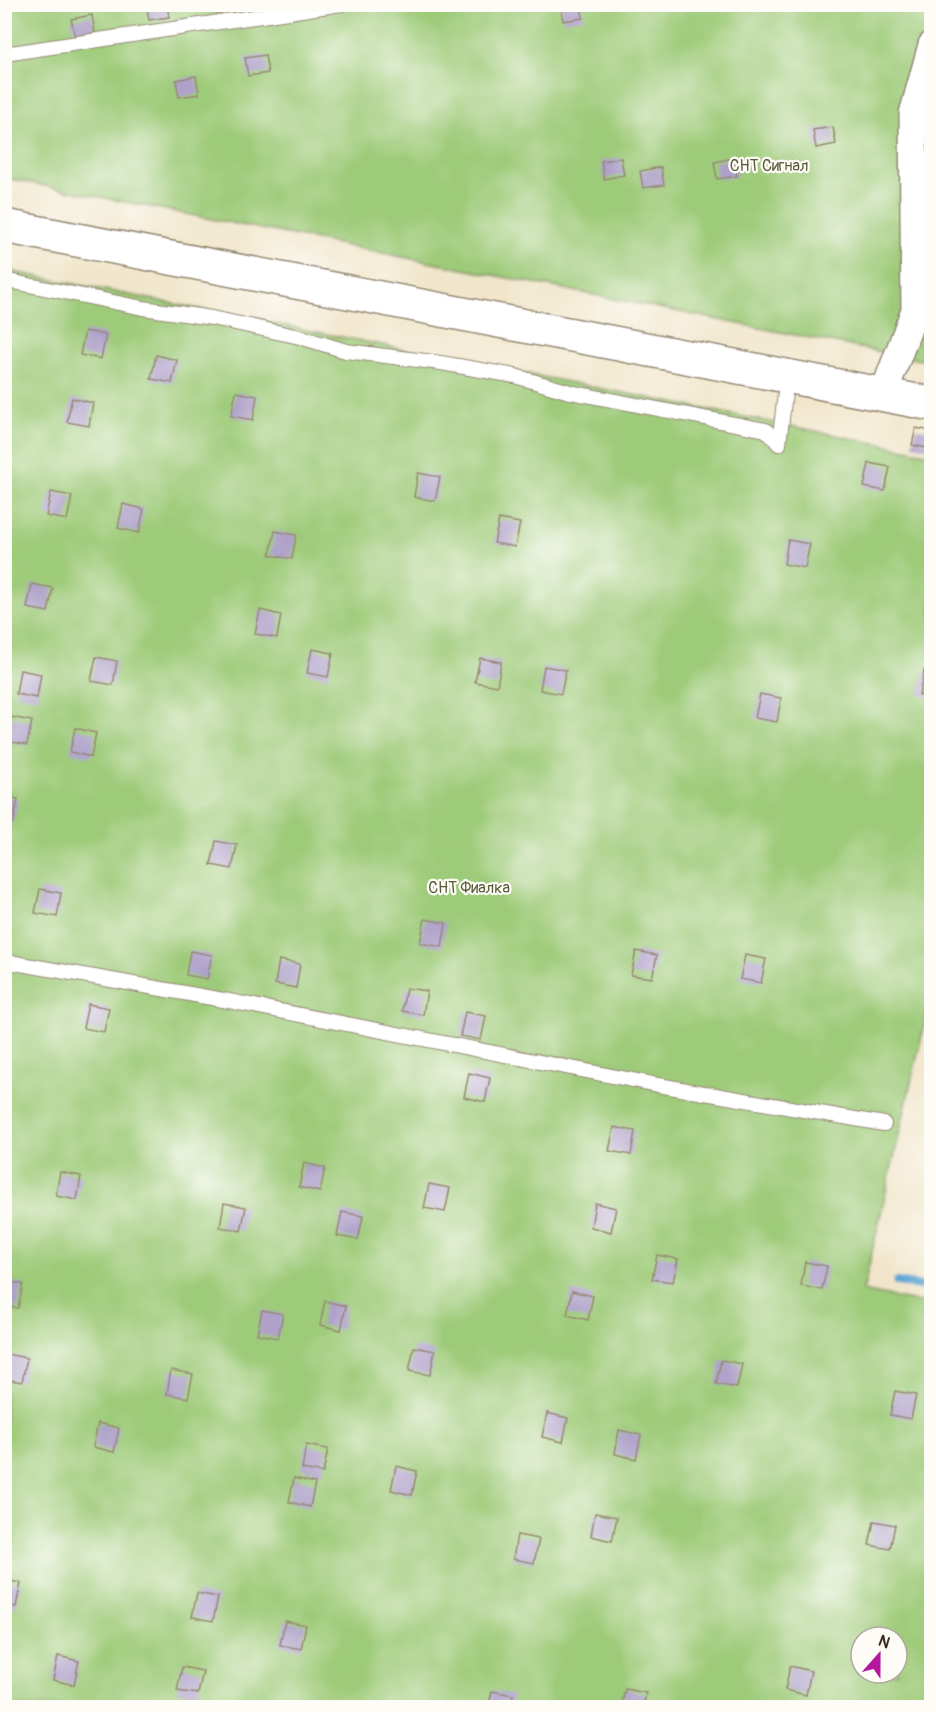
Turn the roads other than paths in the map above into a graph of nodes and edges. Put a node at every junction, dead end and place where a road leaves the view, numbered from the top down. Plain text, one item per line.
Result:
1 (342, 4) edge
2 (932, 45) edge
3 (4, 54) edge
4 (4, 226) edge
5 (4, 280) edge
6 (787, 376) junction
7 (883, 395) junction
8 (932, 404) edge
9 (4, 961) edge
10 (885, 1124) dead end

1 - 3 lane
2 - 7 street
4 - 6 street
5 - 6 lane
6 - 7 street
7 - 8 street
9 - 10 lane

